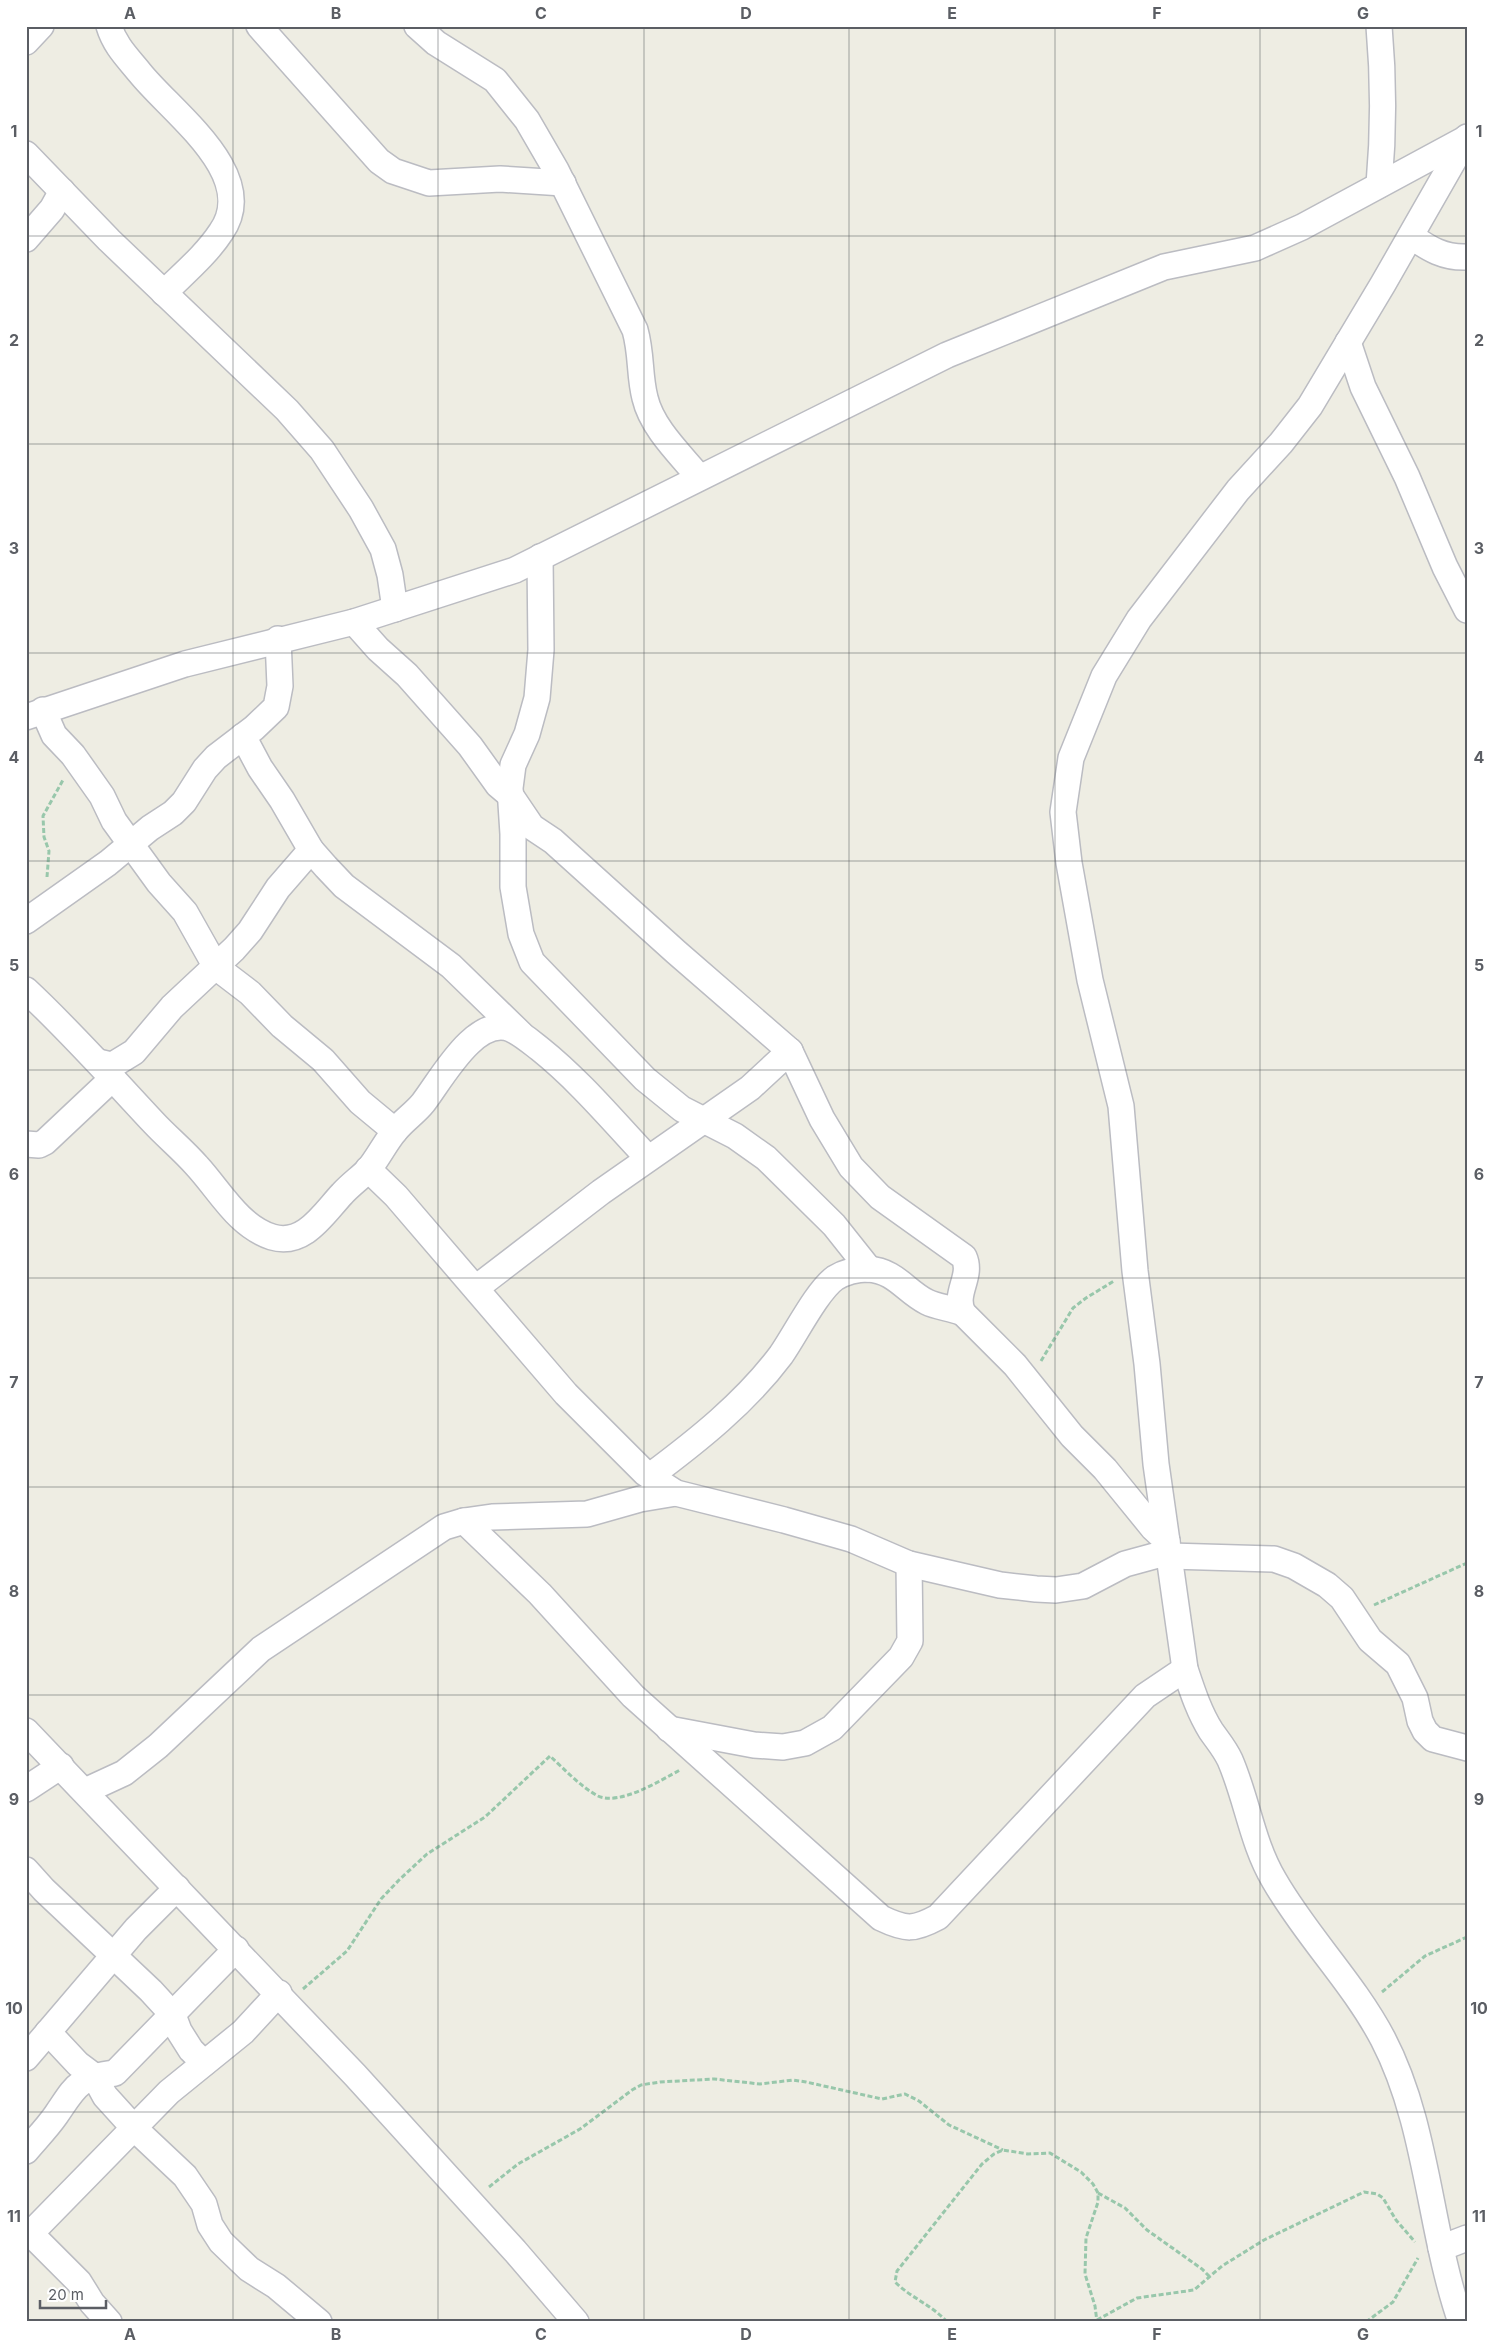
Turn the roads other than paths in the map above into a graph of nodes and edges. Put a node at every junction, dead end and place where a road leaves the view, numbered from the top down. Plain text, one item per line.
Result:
1 (41, 26) edge
2 (110, 26) edge
3 (259, 26) edge
4 (417, 26) edge
5 (1379, 26) edge
6 (26, 42) edge
7 (1466, 138) edge
8 (26, 154) edge
9 (1402, 173) junction
10 (563, 183) junction
11 (1379, 186) junction
12 (62, 190) junction
13 (1430, 202) junction
14 (1411, 236) junction
15 (26, 239) edge
16 (1467, 257) edge
17 (164, 294) junction
18 (1348, 342) junction
19 (699, 477) junction
20 (540, 557) junction
21 (395, 609) junction
22 (1467, 610) edge
23 (354, 622) junction
24 (278, 639) junction
25 (34, 713) edge
26 (244, 736) junction
27 (511, 796) junction
28 (131, 843) junction
29 (312, 850) junction
30 (35, 915) edge
31 (216, 967) junction
32 (26, 990) edge
33 (521, 1034) junction
34 (790, 1051) junction
35 (105, 1070) junction
36 (703, 1120) junction
37 (395, 1131) junction
38 (26, 1144) edge
39 (648, 1158) junction
40 (368, 1169) junction
41 (868, 1269) junction
42 (476, 1288) junction
43 (963, 1313) junction
44 (650, 1476) junction
45 (676, 1494) junction
46 (464, 1521) junction
47 (1169, 1550) junction
48 (910, 1564) junction
49 (1185, 1669) junction
50 (669, 1729) junction
51 (26, 1731) edge
52 (1467, 1748) edge
53 (61, 1766) junction
54 (26, 1788) edge
55 (85, 1790) junction
56 (26, 1870) edge
57 (177, 1888) junction
58 (236, 1949) junction
59 (113, 1955) junction
60 (283, 1998) junction
61 (173, 2015) junction
62 (48, 2032) junction
63 (26, 2058) edge
64 (204, 2063) junction
65 (94, 2076) junction
66 (134, 2128) junction
67 (26, 2151) edge
68 (28, 2231) edge
69 (1467, 2238) edge
70 (1432, 2248) junction
71 (569, 2317) edge
72 (109, 2322) edge
73 (319, 2322) edge
74 (1461, 2322) edge

1 - 6 street
2 - 17 street
3 - 10 street
4 - 10 street
5 - 11 street
7 - 9 street
7 - 13 street
8 - 12 street
9 - 11 street
9 - 13 street
10 - 19 street
11 - 19 street
12 - 15 street
12 - 17 street
13 - 14 street
14 - 16 street
14 - 18 street
17 - 21 street
18 - 22 street
18 - 47 street
19 - 20 street
20 - 21 street
20 - 27 street
21 - 23 street
23 - 24 street
23 - 27 street
24 - 25 street
24 - 26 street
25 - 28 street
26 - 28 street
26 - 29 street
27 - 34 street
27 - 36 street
28 - 30 street
28 - 31 street
29 - 31 street
29 - 33 street
31 - 35 street
31 - 37 street
32 - 35 street
33 - 37 street
33 - 39 street
34 - 36 street
34 - 43 street
35 - 38 street
35 - 40 street
36 - 39 street
36 - 41 street
37 - 40 street
39 - 42 street
40 - 42 street
41 - 43 street
41 - 44 street
42 - 44 street
43 - 47 street
44 - 45 street
45 - 46 street
45 - 48 street
46 - 50 street
46 - 55 street
47 - 48 street
47 - 49 street
47 - 52 street
48 - 50 street
49 - 50 street
49 - 70 street
51 - 53 street
53 - 54 street
53 - 55 street
55 - 57 street
56 - 59 street
57 - 58 street
57 - 59 street
58 - 60 street
58 - 61 street
59 - 61 street
59 - 62 street
60 - 64 street
60 - 71 street
61 - 64 street
61 - 65 street
62 - 63 street
62 - 65 street
64 - 66 street
65 - 66 street
65 - 67 street
66 - 68 street
66 - 73 street
68 - 72 street
69 - 70 street
70 - 74 street

